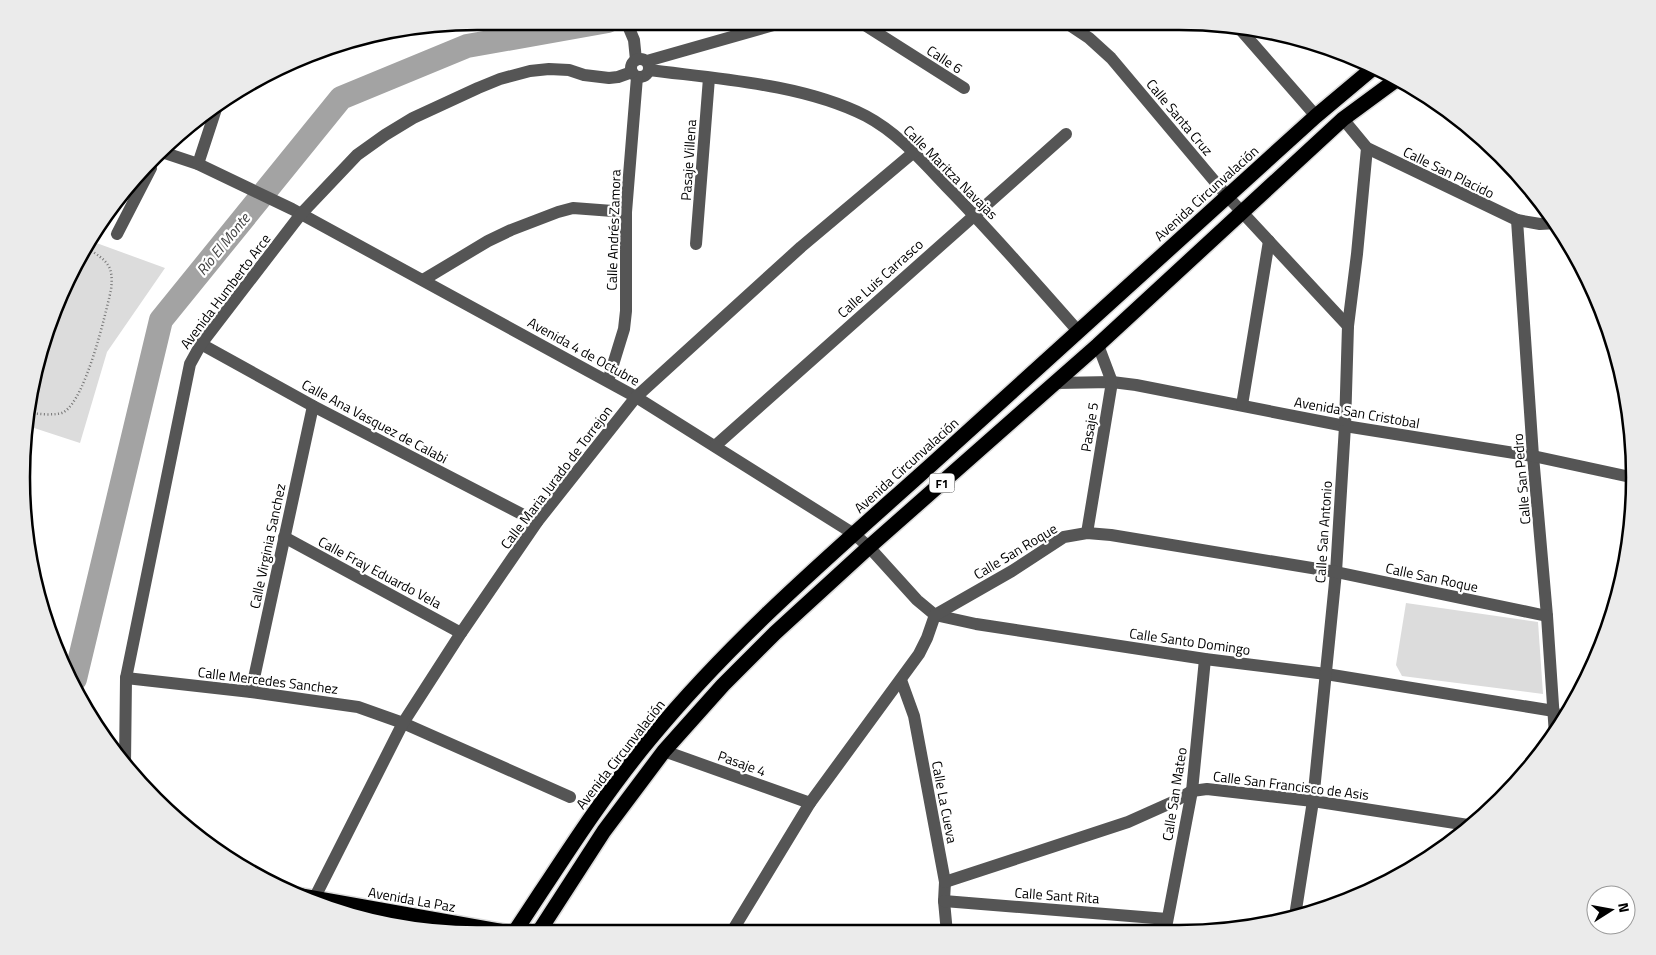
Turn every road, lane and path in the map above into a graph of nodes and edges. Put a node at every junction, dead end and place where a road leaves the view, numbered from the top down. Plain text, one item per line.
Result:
1 (630, 30) edge
2 (759, 30) edge
3 (873, 30) edge
4 (1077, 30) edge
5 (1247, 36) edge
6 (640, 68) junction
7 (1368, 72) edge
8 (709, 78) junction
9 (1391, 84) edge
10 (964, 88) dead end
11 (214, 116) edge
12 (1316, 116) junction
13 (1343, 119) junction
14 (1066, 134) dead end
15 (1367, 148) junction
16 (914, 152) junction
17 (169, 153) edge
18 (198, 164) junction
19 (147, 176) edge
20 (1227, 196) junction
21 (296, 211) junction
22 (626, 212) junction
23 (1241, 212) junction
24 (974, 214) junction
25 (1517, 220) junction
26 (1547, 224) edge
27 (116, 234) dead end
28 (1269, 241) junction
29 (696, 244) dead end
30 (92, 251) edge
31 (423, 280) junction
32 (1348, 326) junction
33 (1078, 331) junction
34 (201, 344) junction
35 (1098, 345) junction
36 (608, 381) junction
37 (1112, 382) junction
38 (1056, 383) junction
39 (636, 397) junction
40 (1242, 405) junction
41 (313, 406) junction
42 (35, 414) edge
43 (1345, 426) junction
44 (715, 446) junction
45 (1534, 456) junction
46 (1626, 476) edge
47 (537, 522) junction
48 (1088, 533) junction
49 (854, 534) junction
50 (284, 537) junction
51 (869, 548) junction
52 (1336, 572) junction
53 (935, 615) junction
54 (1548, 616) junction
55 (461, 632) junction
56 (1205, 659) junction
57 (1326, 674) junction
58 (126, 678) junction
59 (901, 680) junction
60 (251, 692) junction
61 (1554, 711) junction
62 (1554, 720) edge
63 (403, 723) junction
64 (664, 751) junction
65 (125, 754) edge
66 (1192, 791) junction
67 (570, 797) dead end
68 (1313, 802) junction
69 (810, 803) junction
70 (1462, 824) edge
71 (945, 882) junction
72 (317, 895) edge
73 (329, 899) edge
74 (944, 901) junction
75 (1296, 909) edge
76 (1167, 918) junction
77 (476, 925) edge
78 (521, 925) edge
79 (543, 925) edge
80 (736, 925) edge
81 (946, 925) edge
82 (1166, 925) edge

1 - 6 street, Calle Andrés Zamora
2 - 6 street, Avenida Humberto Arce
3 - 10 street, Calle 6
4 - 20 street, Calle Santa Cruz
5 - 12 street
6 - 8 street, Calle Maritza Navajas
6 - 21 street, Avenida Humberto Arce
6 - 22 street, Calle Andrés Zamora
7 - 12 highway, Avenida Circunvalación / F1
8 - 16 street, Calle Maritza Navajas
8 - 29 street, Pasaje Villena
9 - 13 highway, F1
11 - 18 street
12 - 20 highway, Avenida Circunvalación / F1
13 - 15 street, Calle San Placido
13 - 23 highway, F1
14 - 24 street, Calle Luis Carrasco
15 - 25 street, Calle San Placido
15 - 32 street, Calle San Antonio
16 - 24 street, Calle Maritza Navajas
16 - 39 street, Calle Maria Jurado de Torrejon
17 - 18 street, Avenida 4 de Octubre
18 - 21 street, Avenida 4 de Octubre
19 - 27 street
20 - 23 street, Calle Santa Cruz
20 - 33 highway, Avenida Circunvalación / F1
21 - 31 street, Avenida 4 de Octubre
21 - 34 street, Avenida Humberto Arce
22 - 31 street
22 - 36 street, Calle Andrés Zamora
23 - 28 street, Calle Santa Cruz
23 - 35 highway, F1
24 - 33 street, Calle Maritza Navajas
24 - 44 street, Calle Luis Carrasco
25 - 26 street, Calle San Placido
25 - 45 street, Calle San Pedro
28 - 32 street, Calle Santa Cruz
28 - 40 street
30 - 42 path
31 - 36 street, Avenida 4 de Octubre
32 - 43 street, Calle San Antonio
33 - 49 highway, Avenida Circunvalación / F1
34 - 41 street, Calle Ana Vasquez de Calabi
34 - 58 street, Avenida Humberto Arce
35 - 37 street
35 - 38 highway, F1
36 - 39 street, Avenida 4 de Octubre
37 - 38 street, Pasaje 5
37 - 40 street, Avenida San Cristobal
37 - 48 street, Pasaje 5
38 - 51 highway, F1
39 - 44 street, Avenida 4 de Octubre
39 - 47 street, Calle Maria Jurado de Torrejon
40 - 43 street, Avenida San Cristobal
41 - 47 street, Calle Ana Vasquez de Calabi
41 - 50 street, Calle Virginia Sanchez
43 - 45 street, Avenida San Cristobal
43 - 52 street, Calle San Antonio
44 - 49 street, Avenida 4 de Octubre
45 - 46 street, Avenida San Cristobal
45 - 54 street, Calle San Pedro
47 - 55 street, Calle Maria Jurado de Torrejon
48 - 52 street, Calle San Roque
48 - 53 street, Calle San Roque
49 - 51 street, Calle Santo Domingo
49 - 78 highway, Avenida Circunvalación / F1
50 - 55 street, Calle Fray Eduardo Vela
50 - 60 street, Calle Virginia Sanchez
51 - 53 street, Calle Santo Domingo
51 - 64 highway, F1
52 - 54 street, Calle San Roque
52 - 57 street, Calle San Antonio
53 - 56 street, Calle Santo Domingo
53 - 59 street
54 - 61 street, Calle San Pedro
55 - 63 street, Calle Maria Jurado de Torrejon
56 - 57 street, Calle Santo Domingo
56 - 66 street, Calle San Mateo
57 - 61 street, Calle Santo Domingo
57 - 68 street, Calle San Antonio
58 - 60 street, Calle Mercedes Sanchez
58 - 65 street, Avenida Humberto Arce
59 - 69 street
59 - 71 street, Calle La Cueva
60 - 63 street, Calle Mercedes Sanchez
61 - 62 street, Calle San Pedro
63 - 67 street, Calle Mercedes Sanchez
63 - 72 street, Calle Maria Jurado de Torrejon
64 - 69 street, Pasaje 4
64 - 79 highway, F1
66 - 68 street, Calle San Francisco de Asis
66 - 71 street, Calle San Francisco de Asis
66 - 76 street, Calle San Mateo
68 - 70 street, Calle San Francisco de Asis
68 - 75 street, Calle San Antonio
69 - 80 street
71 - 74 street, Calle La Cueva
73 - 77 main road, Avenida La Paz
74 - 76 street, Calle Sant Rita
74 - 81 street, Calle La Cueva
76 - 82 street, Calle San Mateo

